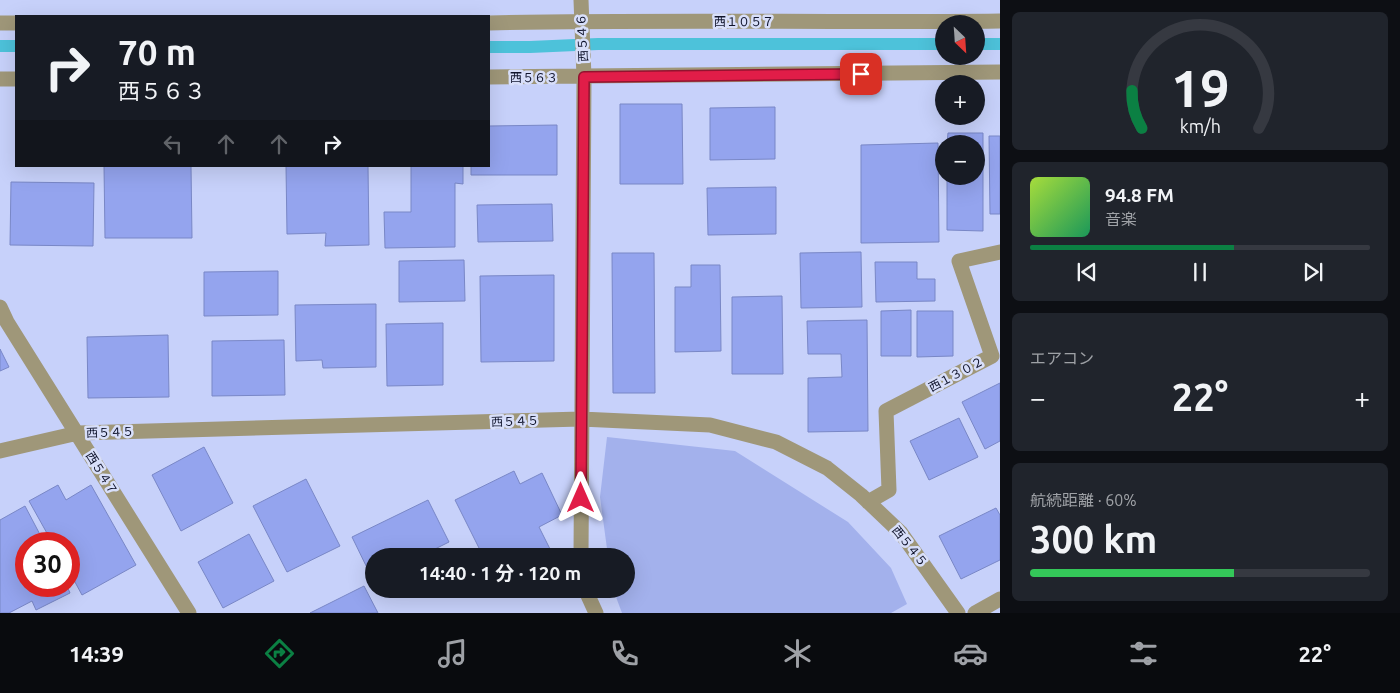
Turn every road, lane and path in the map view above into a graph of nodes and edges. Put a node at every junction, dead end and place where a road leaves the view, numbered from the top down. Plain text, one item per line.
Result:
1 (581, 0) edge
2 (1000, 21) edge
3 (0, 23) edge
4 (15, 23) edge
5 (490, 23) edge
6 (581, 26) junction
7 (1000, 72) edge
8 (584, 77) junction
9 (490, 78) edge
10 (0, 79) edge
11 (15, 79) edge
12 (1000, 252) edge
13 (0, 307) edge
14 (582, 419) junction
15 (78, 433) junction
16 (0, 451) edge
17 (868, 502) junction
18 (581, 548) edge
19 (589, 598) edge
20 (1000, 599) edge
21 (189, 613) edge
22 (596, 613) edge
23 (958, 613) edge
24 (975, 613) edge

1 - 6 street, 西５４６
2 - 6 street, 西１０５７
3 - 4 street
5 - 6 street, 西１０５７
6 - 8 street, 西５４６
7 - 8 street, 西５６３
8 - 9 street, 西５６３
8 - 14 street, 西５４６
10 - 11 street
12 - 17 street, 西１３０２
13 - 15 street, 西５４７
14 - 15 street, 西５４５
14 - 17 street, 西５４５
14 - 18 street, 西５４６
15 - 16 street, 西５４５
15 - 21 street, 西５４７
17 - 23 street, 西５４５
19 - 22 street
20 - 24 street

